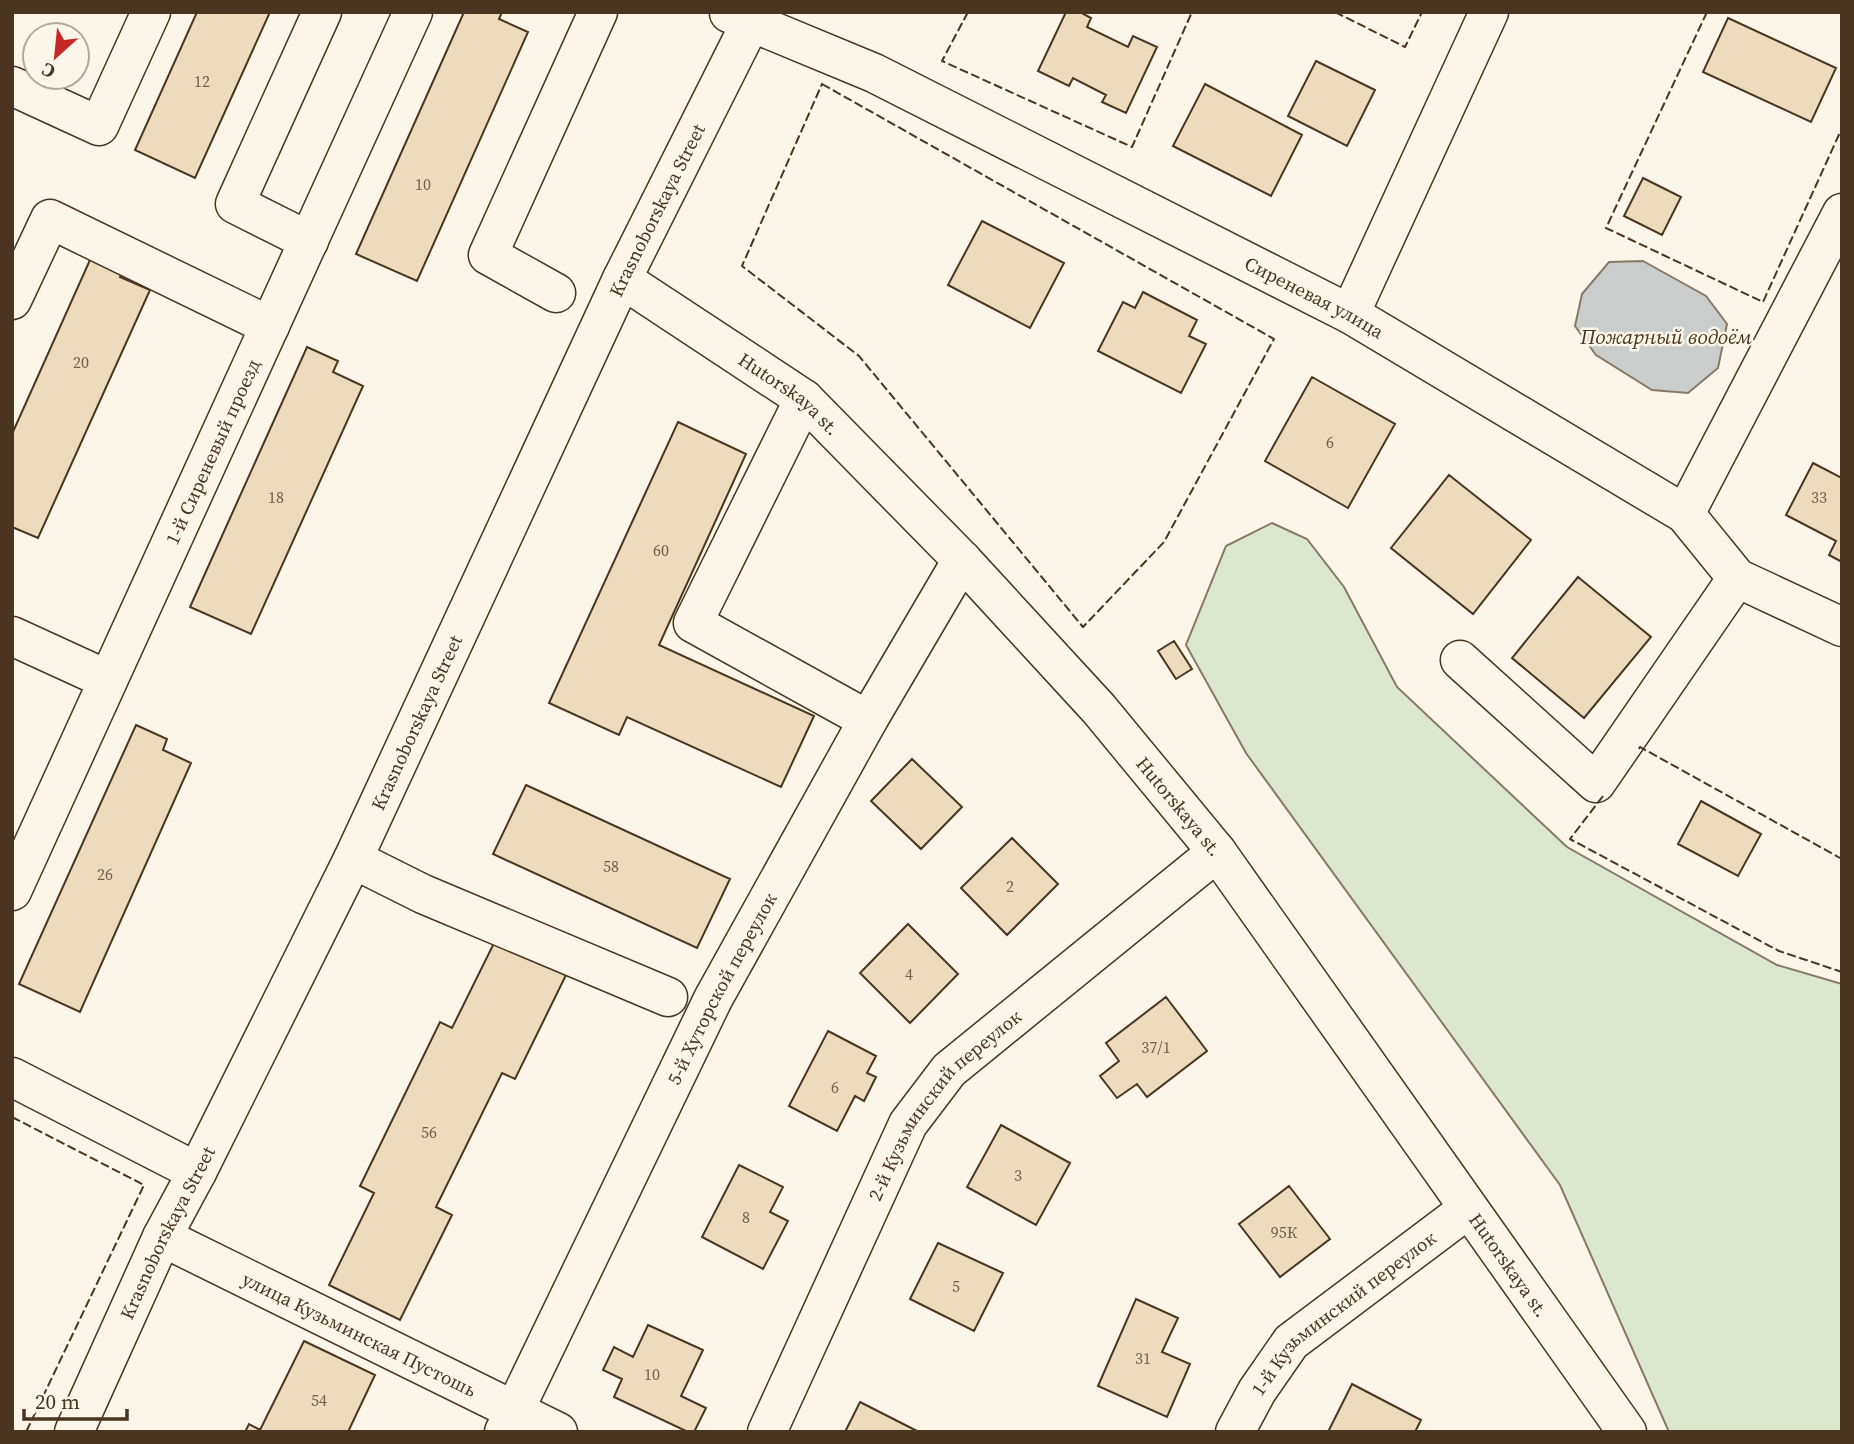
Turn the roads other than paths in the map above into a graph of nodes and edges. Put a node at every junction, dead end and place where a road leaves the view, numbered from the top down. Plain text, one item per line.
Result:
1 (151, 12) edge
2 (322, 12) edge
3 (412, 12) edge
4 (598, 12) edge
5 (1489, 12) edge
6 (745, 16) edge
7 (12, 86) edge
8 (1842, 213) edge
9 (309, 241) junction
10 (622, 279) junction
11 (556, 293) dead end
12 (12, 300) edge
13 (1350, 314) junction
14 (270, 326) junction
15 (804, 399) junction
16 (1685, 514) junction
17 (962, 560) junction
18 (1737, 578) junction
19 (1842, 627) edge
20 (12, 636) edge
21 (1460, 660) dead end
22 (108, 680) junction
23 (868, 719) junction
24 (1217, 852) junction
25 (353, 859) junction
26 (12, 891) edge
27 (668, 997) dead end
28 (12, 1077) edge
29 (197, 1172) junction
30 (1468, 1209) junction
31 (162, 1237) junction
32 (509, 1421) edge
33 (74, 1432) edge
34 (558, 1432) edge
35 (767, 1432) edge
36 (1235, 1432) edge
37 (1627, 1432) edge

1 - 7 street
2 - 9 street
3 - 9 street, 1-й Сиреневый проезд
4 - 11 street
5 - 13 street
6 - 10 street, Krasnoborskaya Street
6 - 13 street, Сиреневая улица
8 - 16 street
9 - 14 street, 1-й Сиреневый проезд
10 - 15 street, Hutorskaya st.
10 - 25 street, Krasnoborskaya Street
12 - 14 street
13 - 16 street, Сиреневая улица
14 - 22 street, 1-й Сиреневый проезд
15 - 17 street, Hutorskaya st.
15 - 23 street
16 - 18 street, Сиреневая улица
17 - 23 street, 5-й Хуторской переулок
17 - 24 street, Hutorskaya st.
18 - 19 street, Сиреневая улица
18 - 21 street
20 - 22 street
22 - 26 street, 1-й Сиреневый проезд
23 - 32 street, 5-й Хуторской переулок
24 - 30 street, Hutorskaya st.
24 - 35 street, 2-й Кузьминский переулок
25 - 27 street
25 - 29 street, Krasnoborskaya Street
28 - 29 street
29 - 31 street, Krasnoborskaya Street
30 - 36 street, 1-й Кузьминский переулок
30 - 37 street, Hutorskaya st.
31 - 32 street, улица Кузьминская Пустошь
31 - 33 street, Krasnoborskaya Street
32 - 34 street, улица Кузьминская Пустошь

